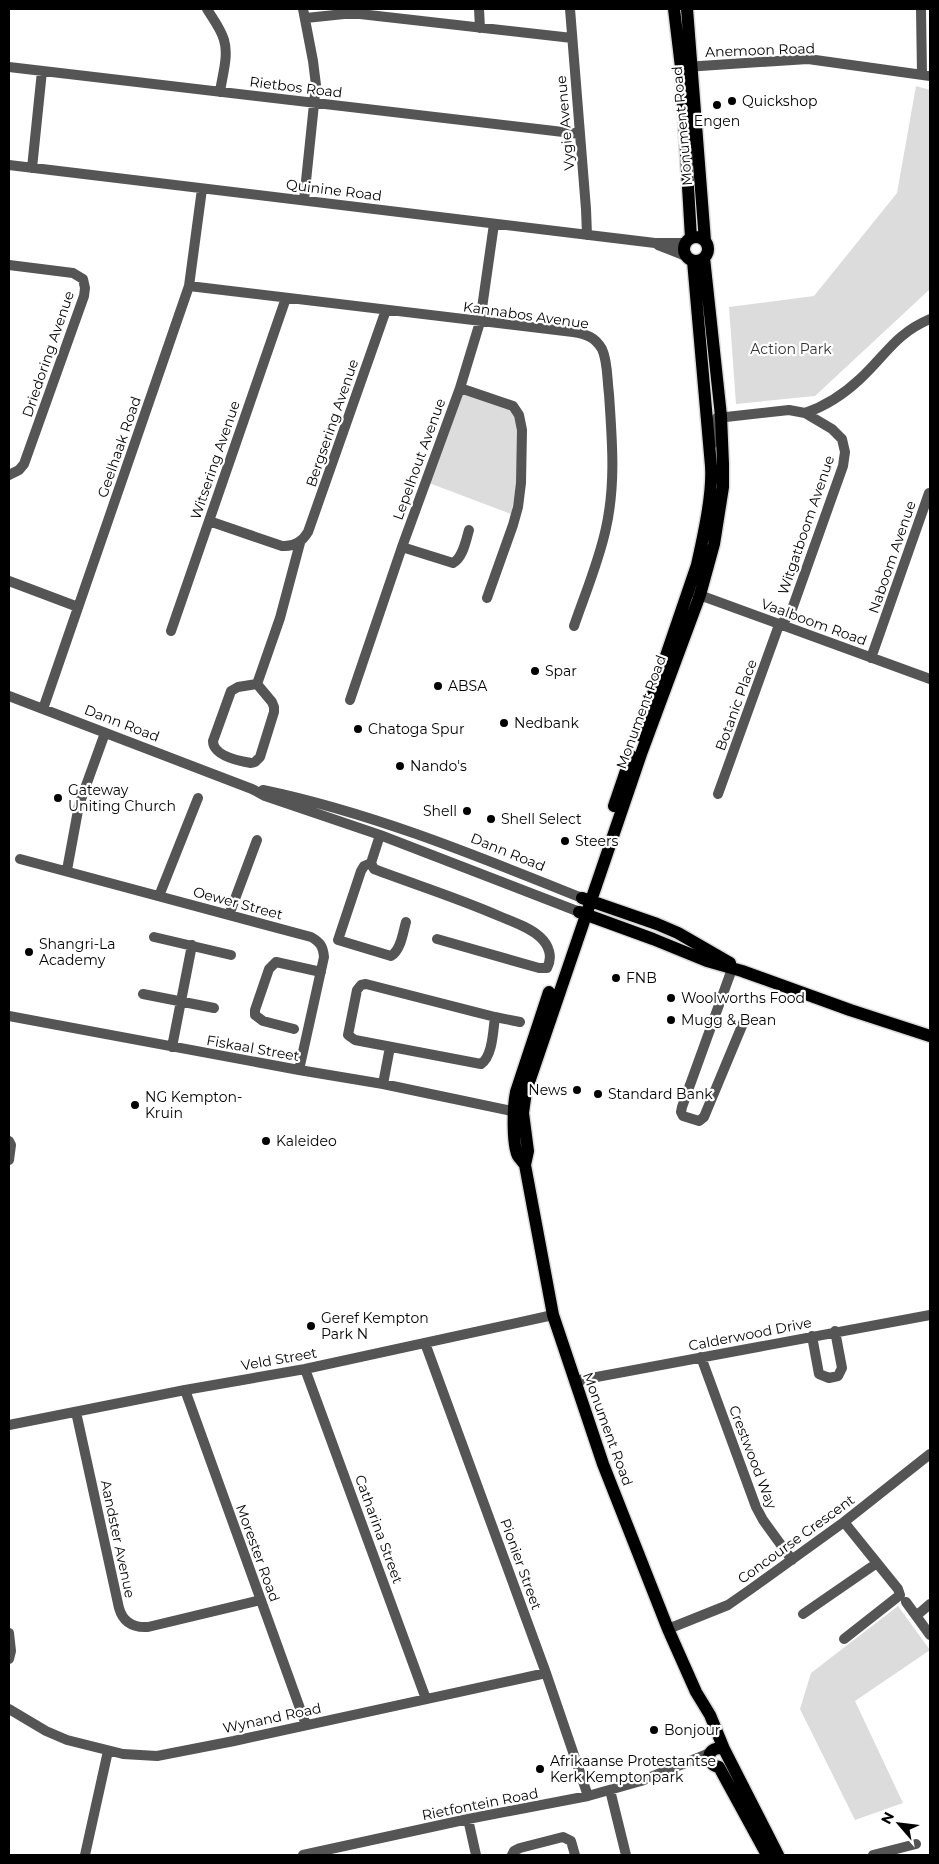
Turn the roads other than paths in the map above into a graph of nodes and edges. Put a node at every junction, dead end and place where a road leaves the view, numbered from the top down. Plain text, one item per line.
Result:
1 (207, 9) edge
2 (479, 9) edge
3 (570, 9) edge
4 (674, 9) edge
5 (687, 9) edge
6 (921, 9) edge
7 (304, 13) edge
8 (480, 28) junction
9 (572, 38) junction
10 (9, 67) edge
11 (686, 67) junction
12 (42, 71) junction
13 (926, 76) edge
14 (220, 92) junction
15 (314, 104) junction
16 (580, 134) junction
17 (9, 165) edge
18 (32, 168) junction
19 (202, 189) junction
20 (304, 200) junction
21 (494, 224) junction
22 (587, 235) junction
23 (688, 241) junction
24 (705, 241) junction
25 (655, 243) junction
26 (695, 259) junction
27 (9, 265) edge
28 (189, 286) junction
29 (286, 298) junction
30 (386, 310) junction
31 (930, 319) edge
32 (480, 322) junction
33 (460, 388) junction
34 (805, 414) junction
35 (721, 416) junction
36 (710, 450) junction
37 (9, 475) edge
38 (928, 493) dead end
39 (209, 520) junction
40 (718, 523) junction
41 (469, 530) dead end
42 (300, 543) junction
43 (402, 547) junction
44 (700, 550) junction
45 (9, 581) edge
46 (694, 593) junction
47 (487, 598) dead end
48 (78, 607) junction
49 (779, 625) junction
50 (574, 626) dead end
51 (171, 631) dead end
52 (871, 658) junction
53 (930, 678) edge
54 (257, 684) junction
55 (9, 696) edge
56 (350, 700) dead end
57 (44, 709) junction
58 (105, 733) junction
59 (252, 789) junction
60 (718, 794) dead end
61 (198, 798) dead end
62 (380, 835) junction
63 (257, 840) dead end
64 (20, 859) dead end
65 (371, 862) junction
66 (67, 870) junction
67 (159, 896) junction
68 (586, 899) junction
69 (581, 913) junction
70 (229, 915) junction
71 (406, 922) dead end
72 (154, 937) dead end
73 (437, 939) dead end
74 (192, 945) junction
75 (230, 955) dead end
76 (737, 970) junction
77 (321, 972) junction
78 (143, 994) dead end
79 (180, 1002) junction
80 (214, 1008) dead end
81 (9, 1016) edge
82 (495, 1017) junction
83 (744, 1021) dead end
84 (520, 1022) dead end
85 (294, 1029) dead end
86 (930, 1036) edge
87 (172, 1047) junction
88 (390, 1047) junction
89 (299, 1070) junction
90 (383, 1084) junction
91 (519, 1108) junction
92 (9, 1141) edge
93 (9, 1160) edge
94 (553, 1315) junction
95 (930, 1315) edge
96 (835, 1331) junction
97 (812, 1336) junction
98 (425, 1343) junction
99 (701, 1357) junction
100 (305, 1369) junction
101 (575, 1381) junction
102 (185, 1390) junction
103 (76, 1412) junction
104 (9, 1425) edge
105 (930, 1454) edge
106 (844, 1522) junction
107 (792, 1560) junction
108 (877, 1564) junction
109 (261, 1600) junction
110 (906, 1602) dead end
111 (930, 1604) edge
112 (803, 1614) dead end
113 (916, 1616) junction
114 (668, 1629) junction
115 (9, 1633) edge
116 (930, 1634) edge
117 (844, 1639) dead end
118 (9, 1659) edge
119 (546, 1673) junction
120 (426, 1699) junction
121 (9, 1709) edge
122 (306, 1725) junction
123 (108, 1751) junction
124 (718, 1756) junction
125 (610, 1790) junction
126 (588, 1796) junction
127 (468, 1819) junction
128 (916, 1844) dead end
129 (85, 1855) edge
130 (303, 1855) edge
131 (476, 1855) edge
132 (512, 1855) edge
133 (575, 1855) edge
134 (626, 1855) edge
135 (767, 1855) edge
136 (778, 1855) edge
137 (873, 1855) edge

1 - 14 street
2 - 8 street
3 - 9 street, Vygie Avenue
4 - 11 main road, Monument Road
5 - 11 main road, Monument Road
6 - 13 street
7 - 8 street
7 - 15 street
8 - 9 street
9 - 16 street, Vygie Avenue
10 - 12 street, Rietbos Road
11 - 13 street, Anemoon Road
11 - 23 main road, Monument Road
11 - 24 main road, Monument Road
12 - 14 street, Rietbos Road
12 - 18 street
14 - 15 street, Rietbos Road
15 - 16 street, Rietbos Road
15 - 20 street
16 - 22 street, Vygie Avenue
17 - 18 street, Quinine Road
18 - 19 street, Quinine Road
19 - 20 street, Quinine Road
19 - 28 street, Geelhaak Road
20 - 21 street, Quinine Road
21 - 22 street, Quinine Road
21 - 32 street, Lepelhout Avenue
22 - 25 street, Quinine Road
23 - 24 main road
23 - 25 street, Quinine Road
23 - 26 main road
24 - 26 main road
25 - 26 street, Quinine Road
26 - 35 main road, Monument Road
26 - 36 main road, Monument Road
27 - 37 street, Driedoring Avenue
28 - 29 street, Kannabos Avenue
28 - 48 street, Geelhaak Road
29 - 30 street, Kannabos Avenue
29 - 39 street, Witsering Avenue
30 - 32 street, Kannabos Avenue
30 - 42 street, Bergsering Avenue
31 - 34 street
32 - 33 street, Lepelhout Avenue
32 - 50 street, Kannabos Avenue
33 - 43 street, Lepelhout Avenue
33 - 47 street
34 - 35 street, Witgatboom Avenue
34 - 49 street, Witgatboom Avenue
35 - 36 street
35 - 40 main road, Monument Road
36 - 44 main road, Monument Road
38 - 52 street, Naboom Avenue
39 - 42 street
39 - 51 street, Witsering Avenue
40 - 44 main road
40 - 46 main road, Monument Road
41 - 43 street
42 - 54 street, Bergsering Avenue
43 - 56 street, Lepelhout Avenue
44 - 46 main road, Monument Road
45 - 48 street
46 - 49 street, Vaalboom Road
46 - 68 main road, Monument Road
48 - 57 street, Geelhaak Road
49 - 52 street, Vaalboom Road
49 - 60 street, Botanic Place
52 - 53 street, Vaalboom Road
54 - 54 street
55 - 57 street, Dann Road
57 - 58 street, Dann Road
58 - 59 street, Dann Road
58 - 66 street
59 - 62 street, Dann Road
59 - 68 street, Dann Road
61 - 67 street
62 - 65 street
62 - 69 street, Dann Road
63 - 70 street
64 - 66 street, Oewer Street
65 - 71 street
65 - 73 street
66 - 67 street, Oewer Street
67 - 70 street, Oewer Street
68 - 69 main road, Monument Road
68 - 76 main road, Dann Road
69 - 76 main road, Dann Road
69 - 91 main road, Monument Road
70 - 77 street, Oewer Street
72 - 74 street
74 - 75 street
74 - 79 street
76 - 83 street
76 - 86 main road, Dann Road
77 - 85 street
77 - 89 street, Oewer Street
78 - 79 street
79 - 80 street
79 - 87 street
81 - 87 street, Fiskaal Street
82 - 84 street
82 - 88 street
82 - 88 street
87 - 89 street, Fiskaal Street
88 - 90 street
89 - 90 street, Fiskaal Street
90 - 91 street, Fiskaal Street
91 - 94 main road, Monument Road
92 - 93 street
94 - 98 street, Veld Street
94 - 101 main road, Monument Road
95 - 96 street, Calderwood Drive
96 - 97 street, Calderwood Drive
96 - 97 street
97 - 99 street, Calderwood Drive
98 - 100 street, Veld Street
98 - 119 street, Pionier Street
99 - 101 street, Calderwood Drive
99 - 107 street, Crestwood Way
100 - 102 street, Veld Street
100 - 120 street, Catharina Street
101 - 114 main road, Monument Road
102 - 103 street, Veld Street
102 - 109 street, Morester Road
103 - 104 street, Veld Street
103 - 109 street, Aandster Avenue
105 - 106 street, Concourse Crescent
106 - 107 street, Concourse Crescent
106 - 108 street
107 - 114 street, Concourse Crescent
108 - 112 street
108 - 117 street
109 - 122 street, Morester Road
110 - 113 street
111 - 113 street
113 - 116 street
114 - 124 main road, Monument Road
115 - 118 street
119 - 120 street, Wynand Road
119 - 126 street, Pionier Street
120 - 122 street, Wynand Road
121 - 123 street, Wynand Road
122 - 123 street, Wynand Road
123 - 129 street
124 - 125 street, Rietfontein Road
124 - 135 main road, Monument Road
124 - 136 main road, Monument Road
125 - 126 street, Rietfontein Road
125 - 134 street
126 - 127 street, Rietfontein Road
127 - 130 street, Rietfontein Road
127 - 131 street
128 - 137 street
132 - 133 street

